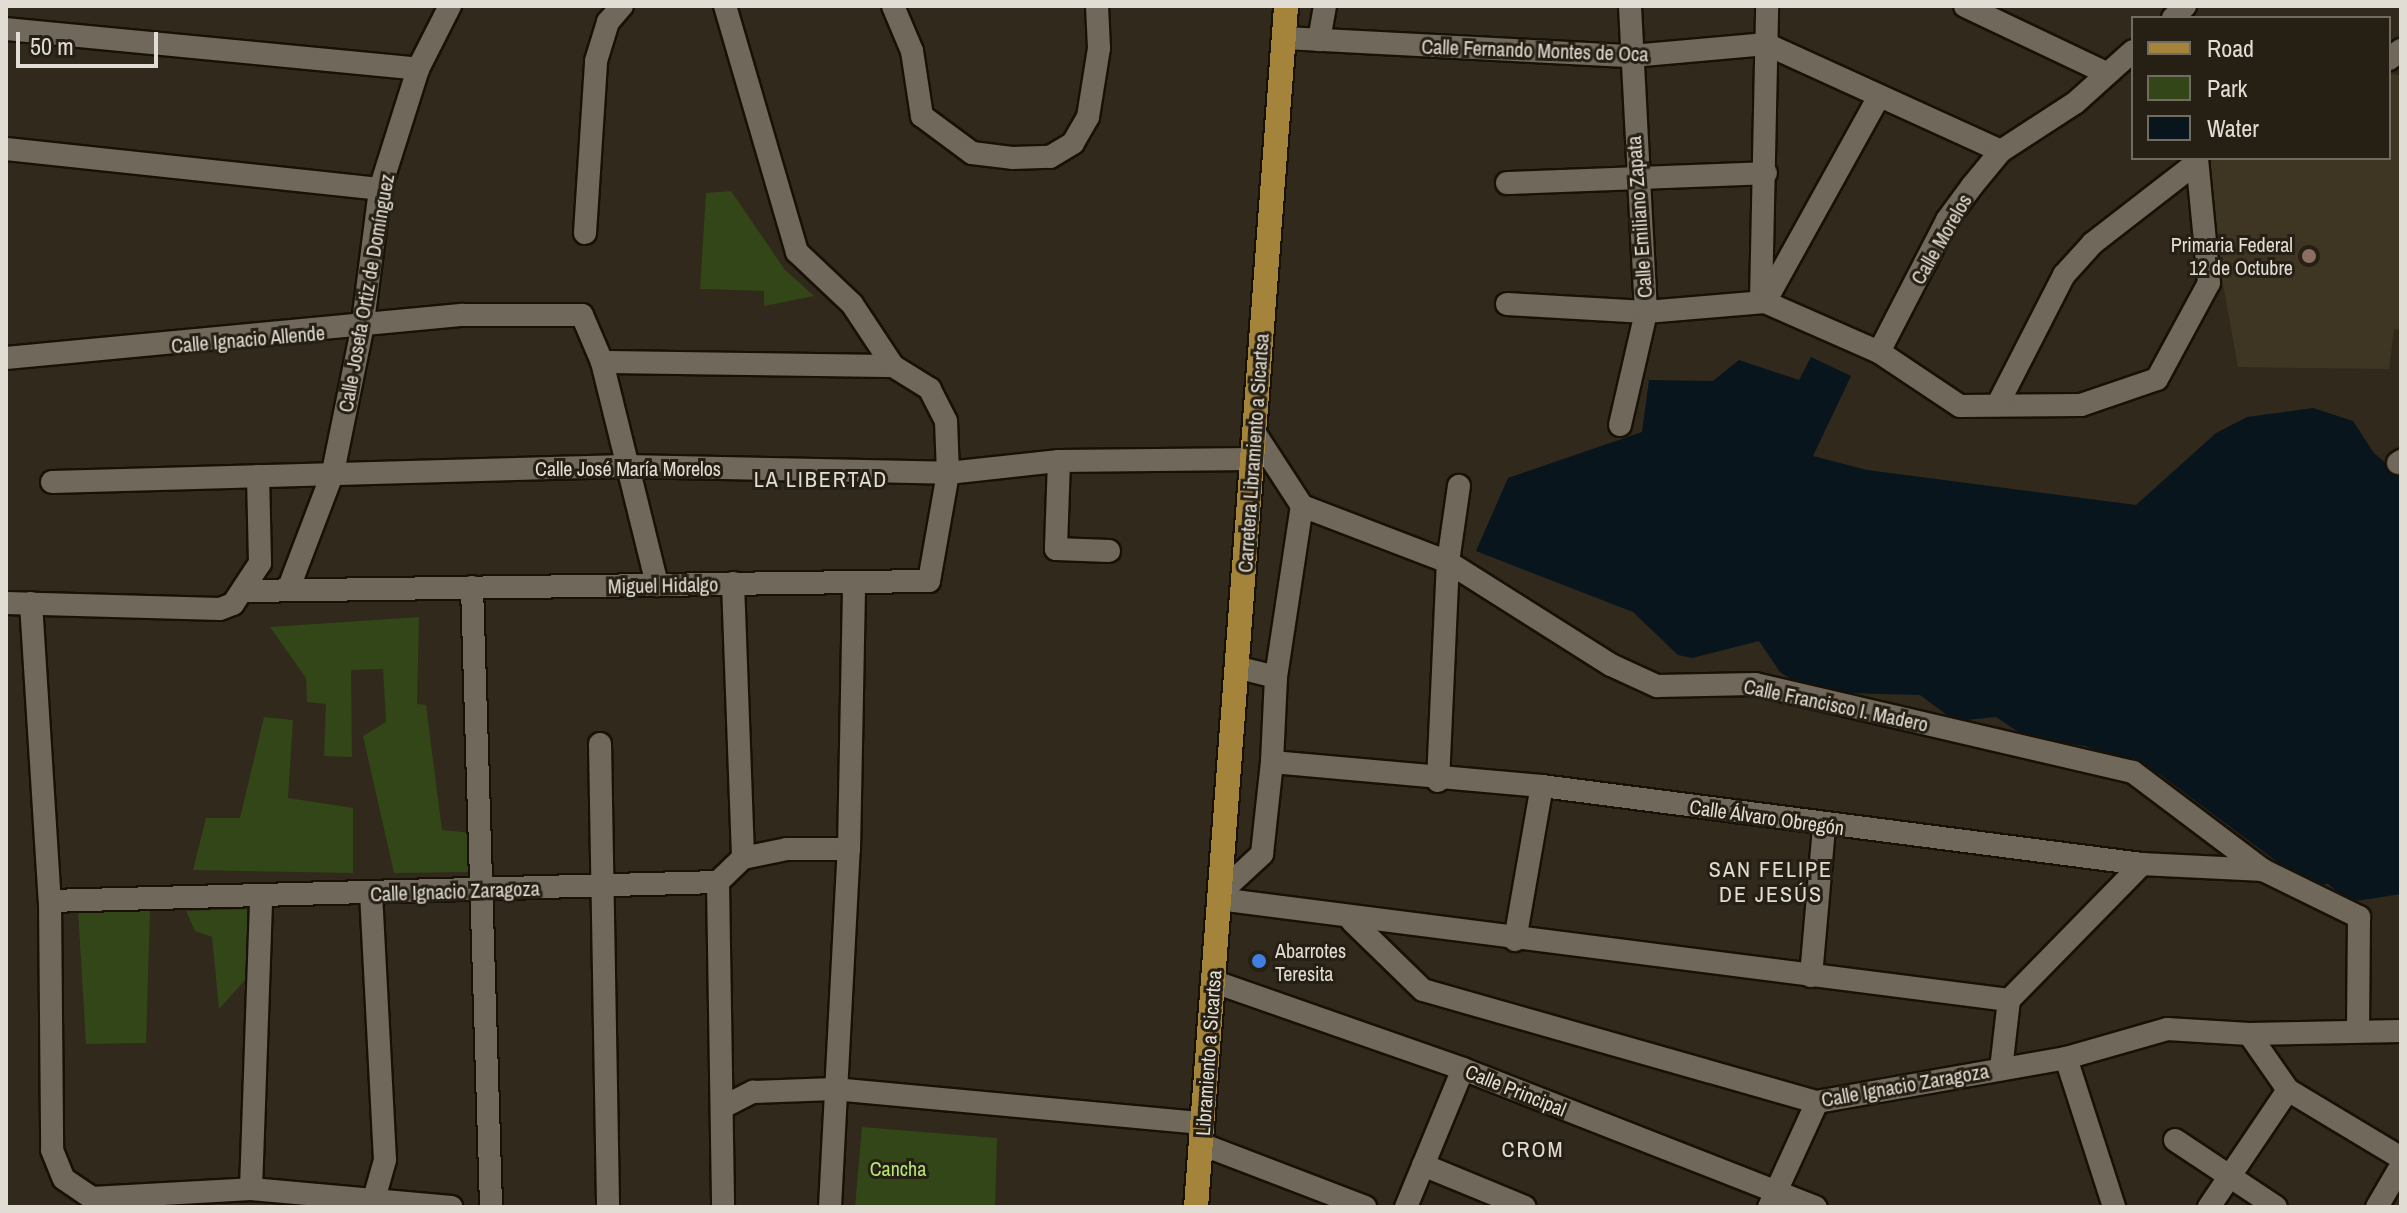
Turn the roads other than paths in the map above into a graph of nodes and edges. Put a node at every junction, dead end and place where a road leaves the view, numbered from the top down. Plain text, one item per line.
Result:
1 (450, 6) edge
2 (622, 6) edge
3 (725, 6) edge
4 (893, 6) edge
5 (1097, 6) edge
6 (1286, 6) edge
7 (1325, 6) edge
8 (1630, 6) edge
9 (1767, 6) edge
10 (1965, 6) edge
11 (6, 29) edge
12 (1285, 38) junction
13 (1319, 40) junction
14 (1766, 44) junction
15 (2131, 53) edge
16 (1632, 56) junction
17 (418, 69) junction
18 (2106, 73) junction
19 (1879, 96) junction
20 (6, 149) edge
21 (2001, 151) junction
22 (2196, 160) edge
23 (1766, 173) junction
24 (1634, 174) junction
25 (1507, 183) dead end
26 (380, 189) junction
27 (585, 233) dead end
28 (1763, 301) junction
29 (1507, 304) dead end
30 (1646, 312) junction
31 (362, 330) junction
32 (1879, 352) junction
33 (6, 358) edge
34 (602, 362) junction
35 (893, 366) junction
36 (1999, 402) junction
37 (1620, 425) dead end
38 (1254, 432) junction
39 (1252, 459) junction
40 (1059, 461) junction
41 (626, 466) junction
42 (333, 472) junction
43 (948, 473) junction
44 (258, 476) junction
45 (52, 482) dead end
46 (1459, 486) dead end
47 (1302, 506) junction
48 (1109, 551) dead end
49 (1448, 562) junction
50 (854, 582) junction
51 (733, 583) junction
52 (657, 585) junction
53 (472, 587) junction
54 (288, 590) junction
55 (245, 591) junction
56 (6, 603) edge
57 (31, 603) junction
58 (1236, 667) junction
59 (1276, 677) junction
60 (600, 744) dead end
61 (1272, 762) junction
62 (1438, 781) junction
63 (1542, 786) junction
64 (1824, 826) junction
65 (849, 849) junction
66 (743, 858) junction
67 (2142, 864) junction
68 (2263, 870) junction
69 (718, 882) junction
70 (602, 886) junction
71 (484, 890) junction
72 (371, 893) junction
73 (261, 896) junction
74 (1219, 897) junction
75 (50, 901) junction
76 (1352, 921) junction
77 (1515, 940) junction
78 (1811, 976) junction
79 (1212, 981) junction
80 (2009, 1000) junction
81 (2358, 1030) junction
82 (2401, 1031) edge
83 (2249, 1034) junction
84 (2066, 1058) junction
85 (1463, 1069) junction
86 (2001, 1069) junction
87 (834, 1089) junction
88 (2288, 1090) junction
89 (1817, 1102) junction
90 (723, 1107) junction
91 (1201, 1134) junction
92 (2175, 1140) dead end
93 (2401, 1158) edge
94 (1423, 1165) junction
95 (2401, 1166) edge
96 (2231, 1181) junction
97 (251, 1189) junction
98 (374, 1199) junction
99 (1321, 1199) edge
100 (1772, 1200) edge
101 (451, 1207) edge
102 (491, 1207) edge
103 (608, 1207) edge
104 (723, 1207) edge
105 (830, 1207) edge
106 (1196, 1207) edge
107 (1365, 1207) edge
108 (1406, 1207) edge
109 (1525, 1207) edge
110 (1816, 1207) edge
111 (2114, 1207) edge
112 (2209, 1207) edge
113 (2276, 1207) edge
114 (2377, 1207) edge

1 - 17 street, Calle Josefa Ortiz de Domínguez
2 - 27 street
3 - 35 street
4 - 5 street
6 - 12 main road, Carretera Libramiento a Sicartsa
7 - 13 street
8 - 16 street, Calle Emiliano Zapata
9 - 14 street
10 - 18 street
11 - 17 street
12 - 13 street, Calle Fernando Montes de Oca
12 - 38 main road, Carretera Libramiento a Sicartsa
13 - 16 street, Calle Fernando Montes de Oca
14 - 16 street, Calle Fernando Montes de Oca
14 - 19 street, Calle Fernando Montes de Oca
14 - 23 street
15 - 18 street, Calle Morelos
16 - 24 street, Calle Emiliano Zapata
17 - 26 street, Calle Josefa Ortiz de Domínguez
18 - 21 street, Calle Morelos
19 - 21 street, Calle Fernando Montes de Oca
19 - 28 street
20 - 26 street
21 - 32 street, Calle Morelos
22 - 36 street
22 - 36 street
23 - 24 street
23 - 28 street
24 - 25 street
24 - 30 street, Calle Emiliano Zapata
26 - 31 street, Calle Josefa Ortiz de Domínguez
28 - 30 street
28 - 32 street
29 - 30 street
30 - 37 street, Calle Emiliano Zapata
31 - 33 street, Calle Ignacio Allende
31 - 34 street, Calle Ignacio Allende
31 - 42 street, Calle Josefa Ortiz de Domínguez
32 - 36 street
34 - 35 street
34 - 41 street
35 - 43 street
38 - 39 main road, Carretera Libramiento a Sicartsa
38 - 47 street
39 - 40 street, Calle José María Morelos
39 - 58 main road, Carretera Libramiento a Sicartsa
40 - 43 street, Calle José María Morelos
40 - 48 street
41 - 42 street, Calle José María Morelos
41 - 43 street, Calle José María Morelos
41 - 52 street
42 - 44 street, Calle José María Morelos
42 - 54 street, Calle Josefa Ortiz de Domínguez
43 - 50 street, Miguel Hidalgo
44 - 45 street, Calle José María Morelos
44 - 55 street
46 - 49 street
47 - 49 street, Calle Francisco I. Madero
47 - 59 street
49 - 62 street
49 - 68 street, Calle Francisco I. Madero
50 - 51 street, Miguel Hidalgo
50 - 65 street
51 - 52 street, Miguel Hidalgo
51 - 66 street
52 - 53 street, Miguel Hidalgo
53 - 54 street, Miguel Hidalgo
53 - 71 street
54 - 55 street, Miguel Hidalgo
55 - 57 street
56 - 57 street
57 - 75 street
58 - 59 street
58 - 74 main road, Carretera Libramiento a Sicartsa
59 - 61 street
60 - 70 street
61 - 62 street, Calle Álvaro Obregón
61 - 74 street
62 - 63 street, Calle Álvaro Obregón
63 - 64 street, Calle Álvaro Obregón
63 - 77 street
64 - 67 street, Calle Álvaro Obregón
64 - 78 street
65 - 66 street
65 - 87 street
66 - 69 street
67 - 68 street, Calle Álvaro Obregón
67 - 80 street
68 - 81 street, Calle Francisco I. Madero
69 - 70 street, Calle Ignacio Zaragoza
69 - 90 street
70 - 71 street, Calle Ignacio Zaragoza
70 - 103 street
71 - 72 street, Calle Ignacio Zaragoza
71 - 102 street
72 - 73 street, Calle Ignacio Zaragoza
72 - 98 street
73 - 75 street, Calle Ignacio Zaragoza
73 - 97 street
74 - 76 street
74 - 79 main road, Libramiento a Sicartsa
75 - 97 street
76 - 77 street
76 - 89 street, Calle Ignacio Zaragoza
77 - 78 street
78 - 80 street
79 - 85 street, Calle Principal
79 - 91 main road, Libramiento a Sicartsa
80 - 86 street
81 - 82 street, Calle Ignacio Zaragoza
81 - 83 street, Calle Ignacio Zaragoza
83 - 84 street, Calle Ignacio Zaragoza
83 - 88 street
84 - 86 street, Calle Ignacio Zaragoza
84 - 111 street
85 - 94 street
85 - 100 street, Calle Principal
86 - 89 street, Calle Ignacio Zaragoza
87 - 90 street
87 - 91 street
87 - 105 street
88 - 93 street
88 - 96 street
89 - 100 street
90 - 104 street
91 - 99 street
91 - 106 main road, Libramiento a Sicartsa
92 - 96 street
94 - 108 street
94 - 109 street
95 - 114 street
96 - 112 street
96 - 113 street
97 - 98 street
98 - 101 street
99 - 107 street
100 - 110 street, Calle Principal

